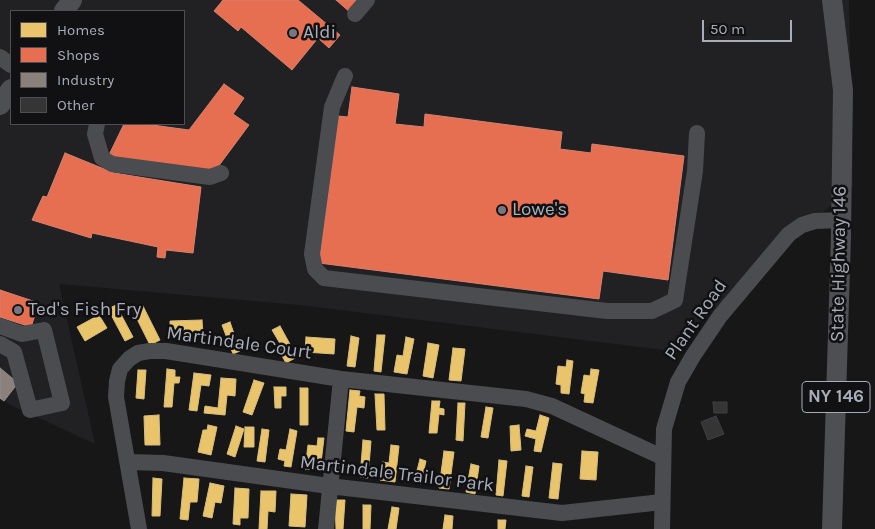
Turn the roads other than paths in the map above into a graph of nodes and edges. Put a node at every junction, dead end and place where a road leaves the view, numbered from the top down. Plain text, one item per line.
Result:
1 (367, 0) edge
2 (832, 0) edge
3 (356, 14) dead end
4 (345, 76) dead end
5 (10, 91) edge
6 (0, 106) edge
7 (97, 125) edge
8 (697, 133) dead end
9 (221, 173) dead end
10 (841, 220) junction
11 (0, 326) edge
12 (22, 334) junction
13 (7, 348) edge
14 (341, 379) junction
15 (662, 457) junction
16 (129, 462) junction
17 (329, 486) junction
18 (662, 502) junction
19 (139, 529) edge
20 (326, 529) edge
21 (662, 529) edge
22 (832, 529) edge

1 - 3 street
2 - 10 main road, State Highway 146 / NY 146
4 - 8 street
5 - 6 main road
7 - 9 street
10 - 15 street, Plant Road
10 - 22 main road, State Highway 146 / NY 146
11 - 12 street
12 - 13 street
12 - 13 street
14 - 15 street, Martindale Court
14 - 16 street, Martindale Court
14 - 17 street
15 - 18 street, Plant Road
16 - 17 street, Martindale Trailor Park
16 - 19 street, Martindale Court
17 - 18 street, Martindale Trailor Park
17 - 20 street
18 - 21 street, Plant Road

